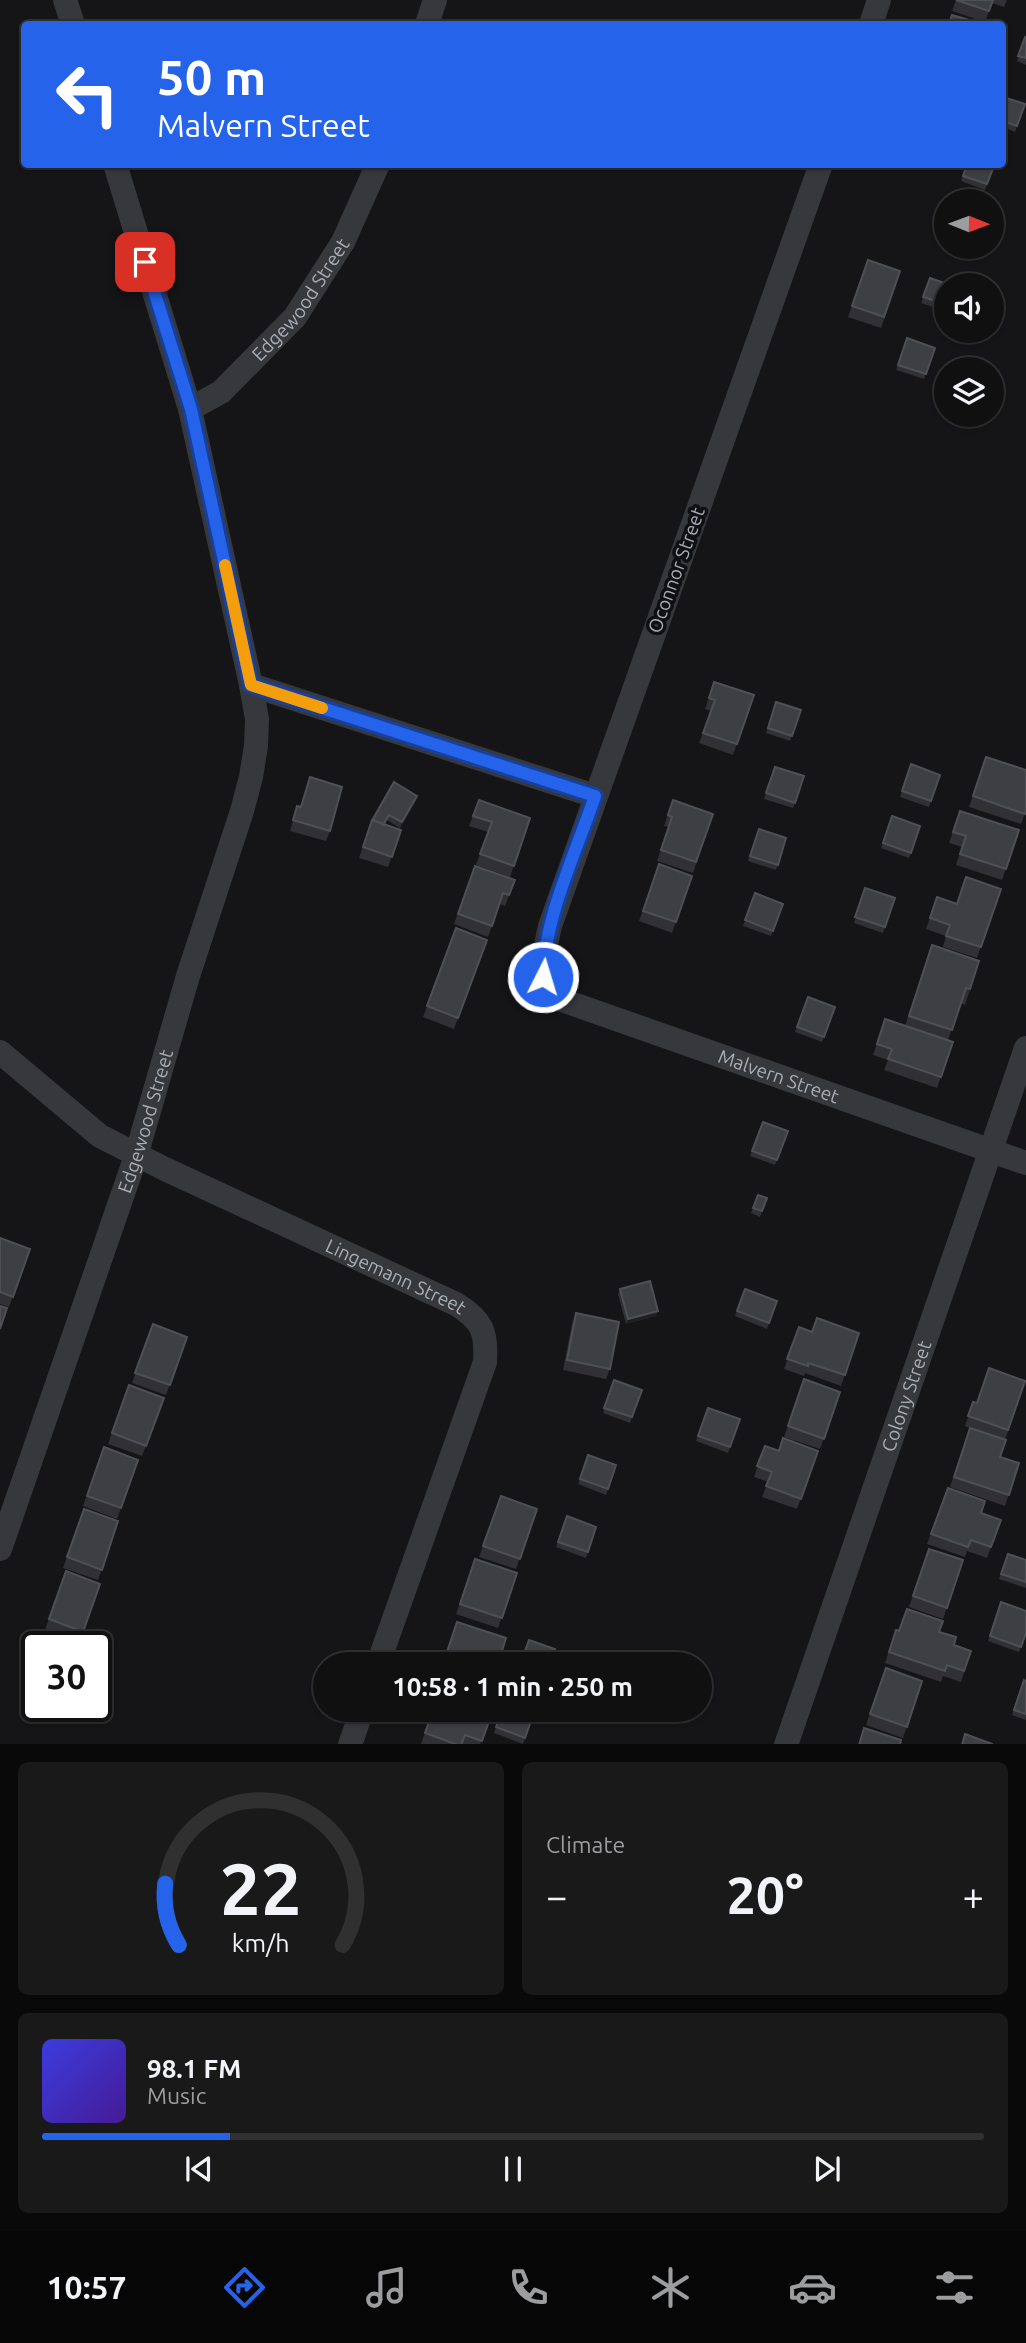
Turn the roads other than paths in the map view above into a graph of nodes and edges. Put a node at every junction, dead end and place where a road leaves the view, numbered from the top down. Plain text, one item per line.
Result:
1 (65, 0) edge
2 (435, 0) edge
3 (879, 0) edge
4 (71, 21) edge
5 (427, 21) edge
6 (872, 21) edge
7 (117, 168) edge
8 (376, 168) edge
9 (820, 168) edge
10 (191, 409) junction
11 (251, 685) junction
12 (595, 796) junction
13 (543, 977) joint
14 (1026, 1048) edge
15 (0, 1052) edge
16 (991, 1150) junction
17 (136, 1156) junction
18 (1026, 1163) edge
19 (0, 1549) edge
20 (382, 1652) edge
21 (358, 1722) edge
22 (350, 1744) edge
23 (786, 1744) edge

1 - 4 street
2 - 5 street
3 - 6 street
7 - 10 street, Edgewood Street
8 - 10 street, Edgewood Street
9 - 12 street, Oconnor Street
10 - 11 street, Edgewood Street
11 - 12 street
11 - 17 street, Edgewood Street
12 - 13 street, Oconnor Street
13 - 16 street, Malvern Street
14 - 16 street, Colony Street
15 - 17 street, Lingemann Street
16 - 18 street, Malvern Street
16 - 23 street, Colony Street
17 - 19 street, Edgewood Street
17 - 20 street, Lingemann Street
21 - 22 street

